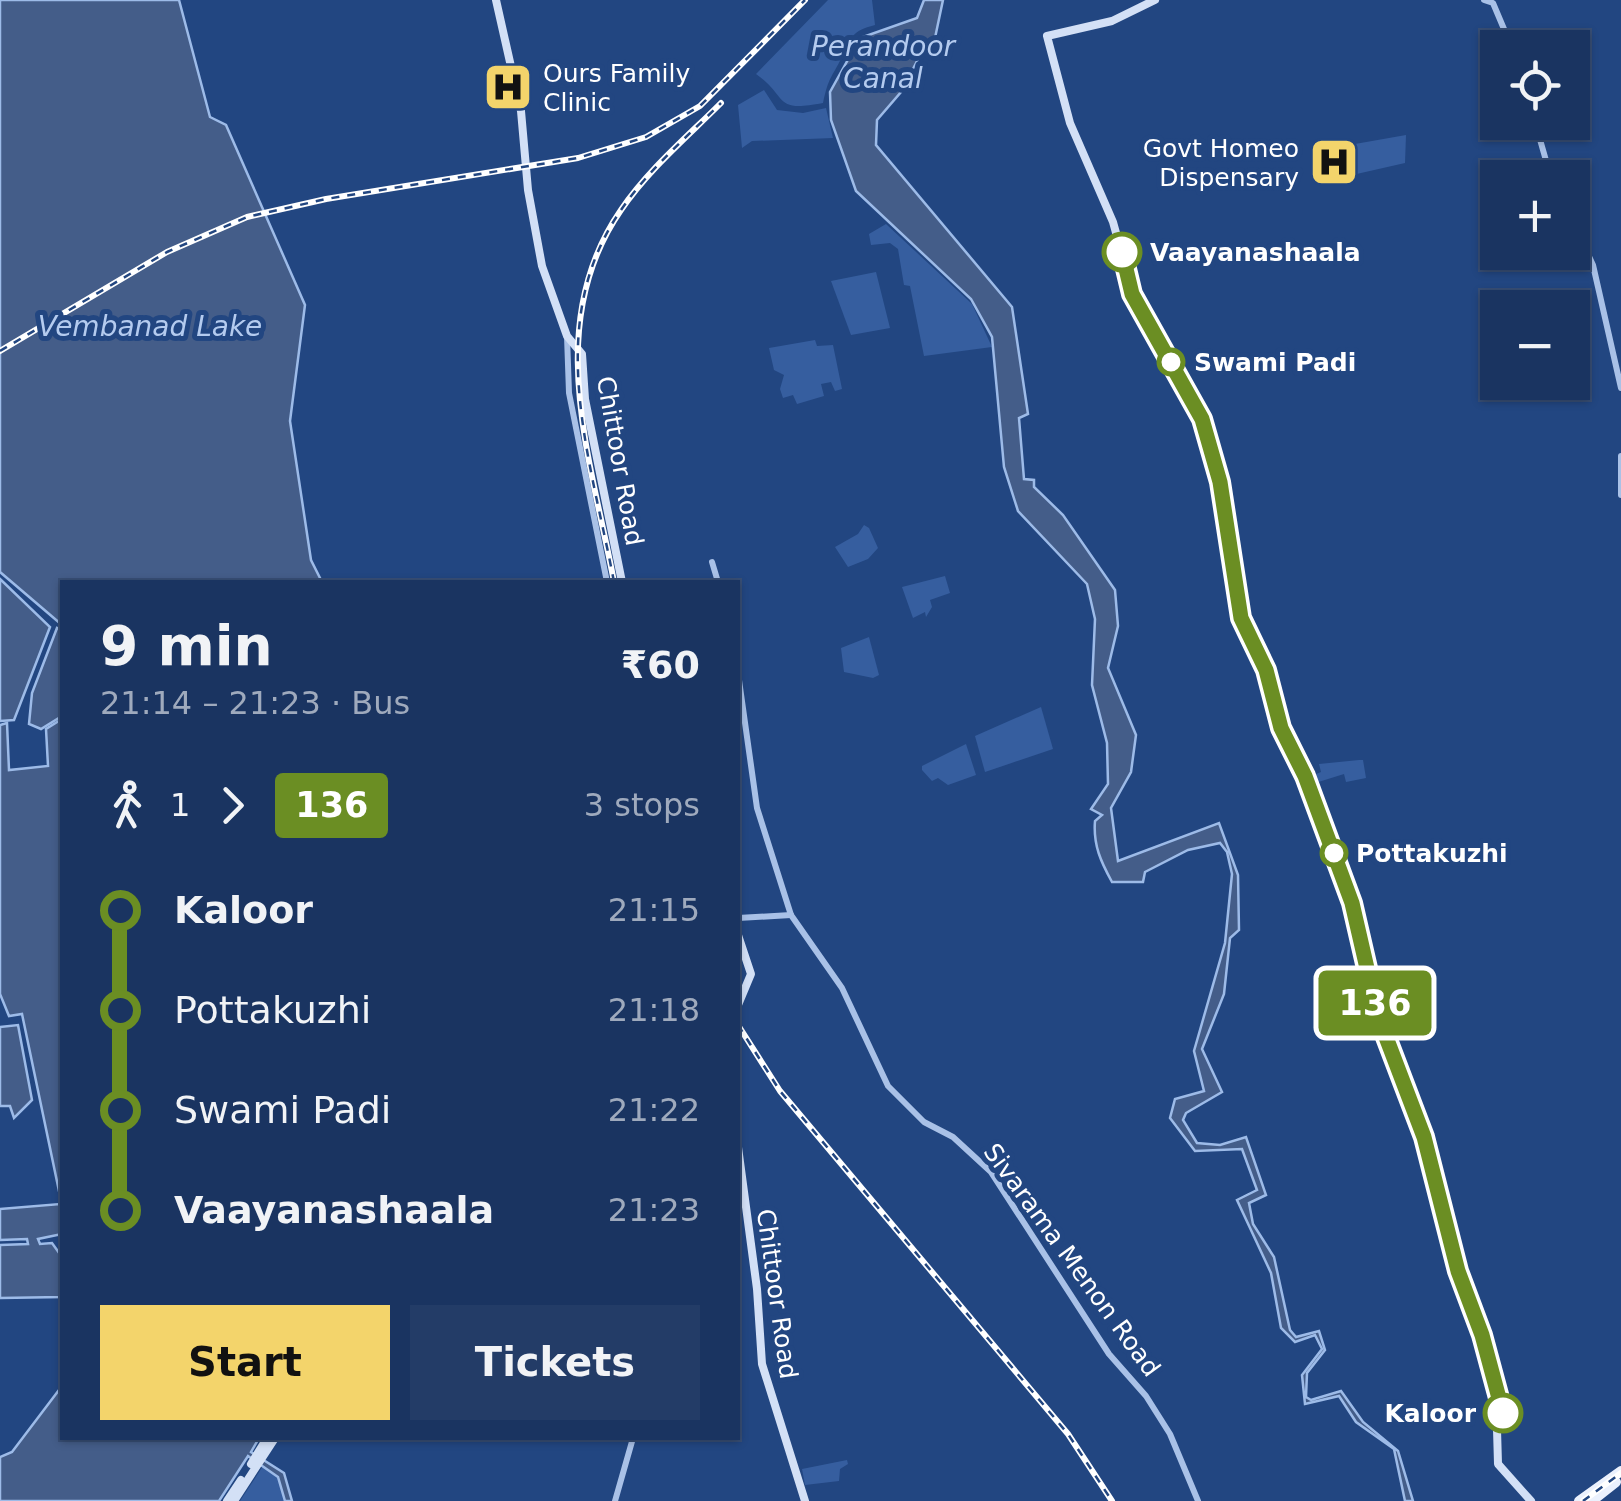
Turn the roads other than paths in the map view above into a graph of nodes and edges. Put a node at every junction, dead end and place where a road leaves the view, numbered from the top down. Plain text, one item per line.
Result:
1 (496, 0) edge
2 (1155, 0) edge
3 (1484, 0) edge
4 (1504, 30) edge
5 (1590, 259) edge
6 (566, 336) junction
7 (1621, 388) edge
8 (1621, 456) edge
9 (1621, 495) edge
10 (712, 562) dead end
11 (607, 580) edge
12 (622, 580) edge
13 (717, 580) edge
14 (740, 687) edge
15 (791, 915) junction
16 (740, 918) edge
17 (740, 940) edge
18 (740, 1000) edge
19 (740, 1161) edge
20 (270, 1440) edge
21 (632, 1440) edge
22 (1616, 1478) edge
23 (230, 1501) edge
24 (615, 1501) edge
25 (805, 1501) edge
26 (1198, 1501) edge
27 (1531, 1501) edge
28 (1579, 1501) edge
29 (1592, 1501) edge

1 - 6 main road, Chittoor Road
2 - 27 main road
3 - 4 street
5 - 7 street
6 - 11 street
6 - 12 main road, Chittoor Road
8 - 9 street
10 - 13 street
14 - 15 street, Sivarama Menon Road
15 - 16 street
15 - 26 street, Sivarama Menon Road
17 - 18 main road
19 - 25 main road, Chittoor Road
20 - 23 main road
21 - 24 street
22 - 28 main road
22 - 29 main road

